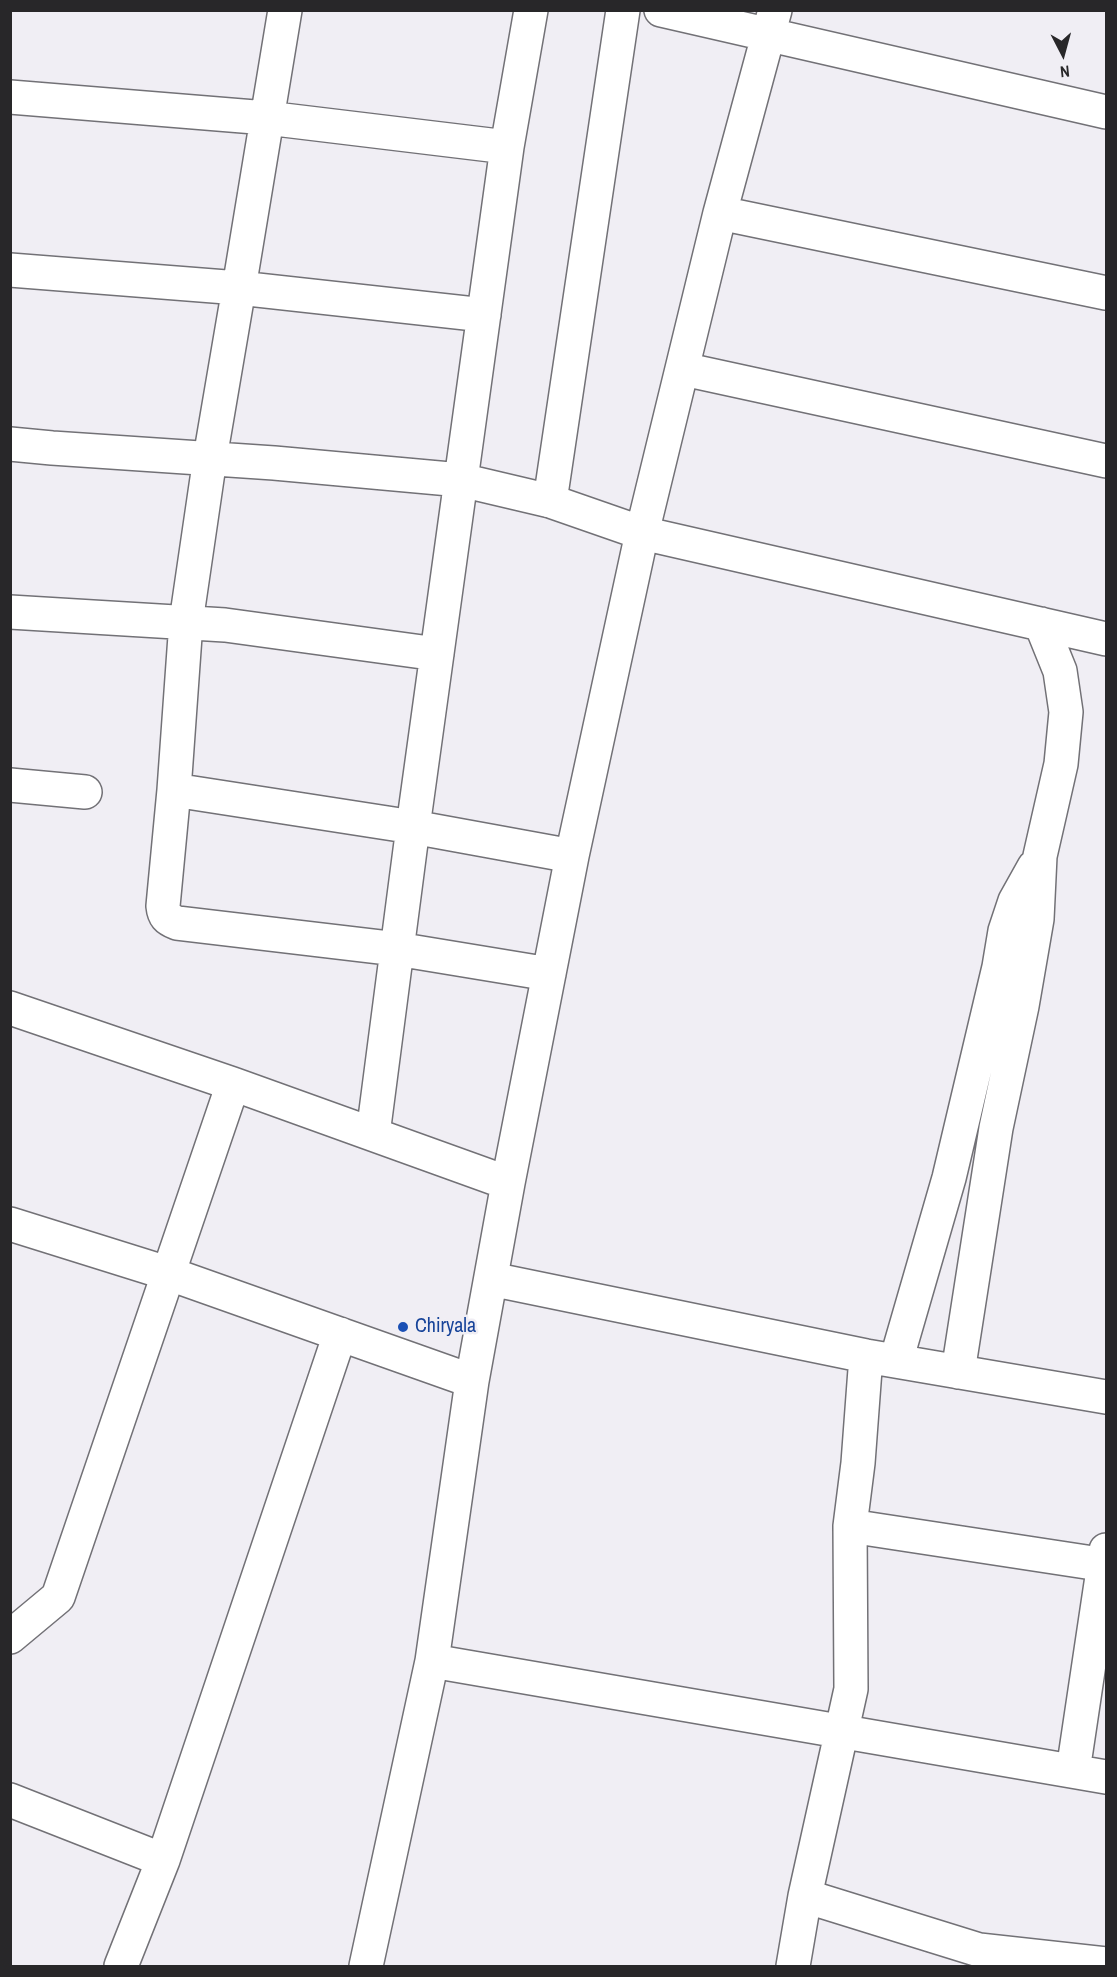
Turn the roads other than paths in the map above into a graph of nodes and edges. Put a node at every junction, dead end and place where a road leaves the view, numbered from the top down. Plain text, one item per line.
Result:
1 (285, 10) edge
2 (531, 10) edge
3 (623, 10) edge
4 (671, 12) edge
5 (771, 23) edge
6 (10, 98) edge
7 (1107, 112) edge
8 (267, 118) junction
9 (507, 147) junction
10 (720, 213) junction
11 (10, 270) edge
12 (239, 288) junction
13 (1107, 293) edge
14 (484, 315) junction
15 (683, 369) junction
16 (10, 444) edge
17 (210, 459) junction
18 (1107, 461) edge
19 (461, 480) junction
20 (550, 501) junction
21 (642, 533) junction
22 (10, 612) edge
23 (186, 622) junction
24 (1041, 624) junction
25 (1107, 639) edge
26 (437, 654) junction
27 (10, 785) edge
28 (174, 790) junction
29 (85, 792) dead end
30 (413, 826) junction
31 (572, 856) junction
32 (1040, 856) junction
33 (396, 950) junction
34 (549, 974) junction
35 (10, 1008) edge
36 (233, 1084) junction
37 (373, 1134) junction
38 (508, 1183) junction
39 (10, 1224) edge
40 (170, 1274) junction
41 (490, 1279) junction
42 (340, 1334) junction
43 (881, 1358) junction
44 (958, 1372) junction
45 (472, 1382) junction
46 (1107, 1397) edge
47 (850, 1526) junction
48 (1106, 1560) edge
49 (10, 1636) edge
50 (432, 1660) junction
51 (842, 1731) junction
52 (1073, 1771) junction
53 (1107, 1776) edge
54 (10, 1800) edge
55 (163, 1860) junction
56 (805, 1896) junction
57 (1107, 1964) edge
58 (121, 1966) edge
59 (366, 1966) edge
60 (793, 1966) edge

1 - 8 street
2 - 9 street
3 - 20 street
4 - 5 street
5 - 7 street
5 - 10 street
6 - 8 street
8 - 9 street
8 - 12 street
9 - 14 street
10 - 13 street
10 - 15 street
11 - 12 street
12 - 14 street
12 - 17 street
14 - 19 street
15 - 18 street
15 - 21 street
16 - 17 street
17 - 19 street
17 - 23 street
19 - 20 street
19 - 26 street
20 - 21 street
21 - 24 street
21 - 31 street
22 - 23 street
23 - 26 street
23 - 28 street
24 - 25 street
24 - 32 street
26 - 30 street
27 - 29 street
28 - 30 street
28 - 33 street
30 - 31 street
30 - 33 street
31 - 34 street
32 - 43 street
32 - 44 street
33 - 34 street
33 - 37 street
34 - 38 street
35 - 36 street
36 - 37 street
36 - 40 street
37 - 38 street
38 - 41 street
39 - 40 street
40 - 42 street
40 - 49 street
41 - 43 street
41 - 45 street
42 - 45 street
42 - 55 street
43 - 44 street
43 - 47 street
44 - 46 street
45 - 50 street
47 - 48 street
47 - 51 street
48 - 52 street
50 - 51 street
50 - 59 street
51 - 52 street
51 - 56 street
52 - 53 street
54 - 55 street
55 - 58 street
56 - 57 street
56 - 60 street

